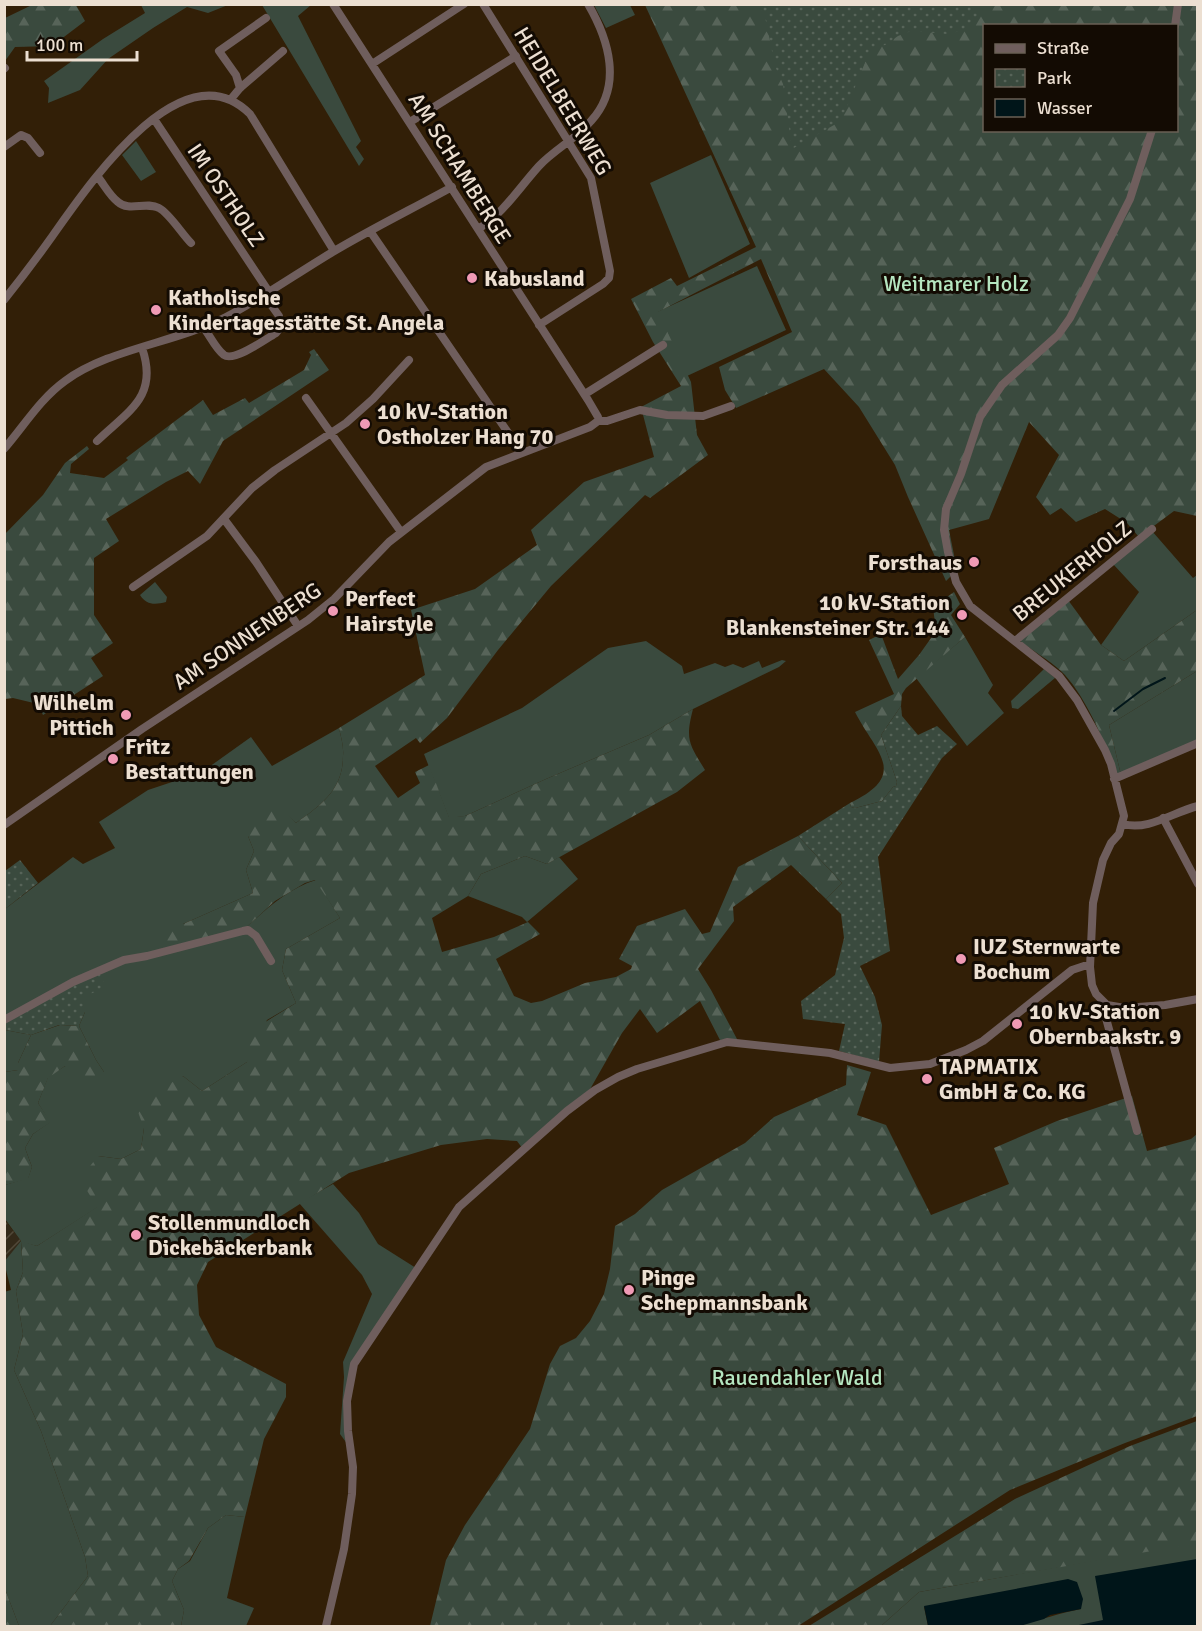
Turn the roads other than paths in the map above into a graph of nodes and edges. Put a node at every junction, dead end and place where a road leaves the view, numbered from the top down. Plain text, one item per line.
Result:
1 (333, 4) edge
2 (464, 4) edge
3 (483, 4) edge
4 (588, 4) edge
5 (1178, 4) edge
6 (266, 18) dead end
7 (1175, 24) edge
8 (284, 51) dead end
9 (516, 56) junction
10 (372, 64) junction
11 (240, 88) junction
12 (231, 99) junction
13 (154, 119) junction
14 (410, 122) junction
15 (1151, 132) edge
16 (568, 142) junction
17 (4, 147) edge
18 (40, 153) dead end
19 (97, 176) junction
20 (452, 187) junction
21 (478, 229) junction
22 (370, 231) junction
23 (191, 243) dead end
24 (334, 251) junction
25 (267, 293) junction
26 (4, 300) edge
27 (539, 325) junction
28 (204, 328) junction
29 (663, 345) dead end
30 (142, 348) junction
31 (409, 360) dead end
32 (585, 394) junction
33 (306, 398) dead end
34 (731, 406) dead end
35 (598, 421) junction
36 (331, 434) junction
37 (97, 441) dead end
38 (4, 450) edge
39 (519, 453) junction
40 (224, 519) junction
41 (1152, 530) dead end
42 (401, 532) junction
43 (133, 587) dead end
44 (298, 626) junction
45 (1015, 641) junction
46 (1197, 743) edge
47 (1114, 778) junction
48 (1197, 806) edge
49 (1163, 818) junction
50 (1123, 824) junction
51 (4, 825) edge
52 (1197, 884) edge
53 (271, 961) dead end
54 (1090, 964) junction
55 (1197, 999) edge
56 (1107, 1005) junction
57 (4, 1020) edge
58 (1137, 1131) dead end
59 (326, 1626) edge

1 - 10 street, AM SCHAMBERGE
2 - 10 street
3 - 9 street, HEIDELBEERWEG
4 - 16 street
5 - 7 street
6 - 11 street
8 - 11 street
9 - 14 street
9 - 16 street, HEIDELBEERWEG
10 - 14 street, AM SCHAMBERGE
11 - 12 street
12 - 13 street
12 - 24 street
13 - 19 street
13 - 25 street, IM OSTHOLZ
14 - 20 street, AM SCHAMBERGE
15 - 45 street
16 - 21 street
16 - 27 street, HEIDELBEERWEG
17 - 18 street
19 - 23 street
19 - 26 street
20 - 21 street, AM SCHAMBERGE
20 - 22 street
21 - 27 street, AM SCHAMBERGE
22 - 24 street
22 - 39 street
24 - 25 street
25 - 28 street
25 - 28 street, IM OSTHOLZ
27 - 32 street, AM SCHAMBERGE
28 - 30 street
29 - 32 street
30 - 37 street
30 - 38 street
31 - 36 street
32 - 35 street
33 - 36 street
34 - 35 street, AM SONNENBERG
35 - 39 street, AM SONNENBERG
36 - 40 street
36 - 42 street
39 - 42 street, AM SONNENBERG
40 - 43 street
40 - 44 street
41 - 45 street, BREUKERHOLZ
42 - 44 street, AM SONNENBERG
44 - 51 street, AM SONNENBERG
45 - 47 street
46 - 47 street
47 - 50 street
48 - 49 street
49 - 50 street
49 - 52 street
50 - 54 street
53 - 57 street
54 - 56 street
54 - 59 street
55 - 56 street
56 - 58 street

